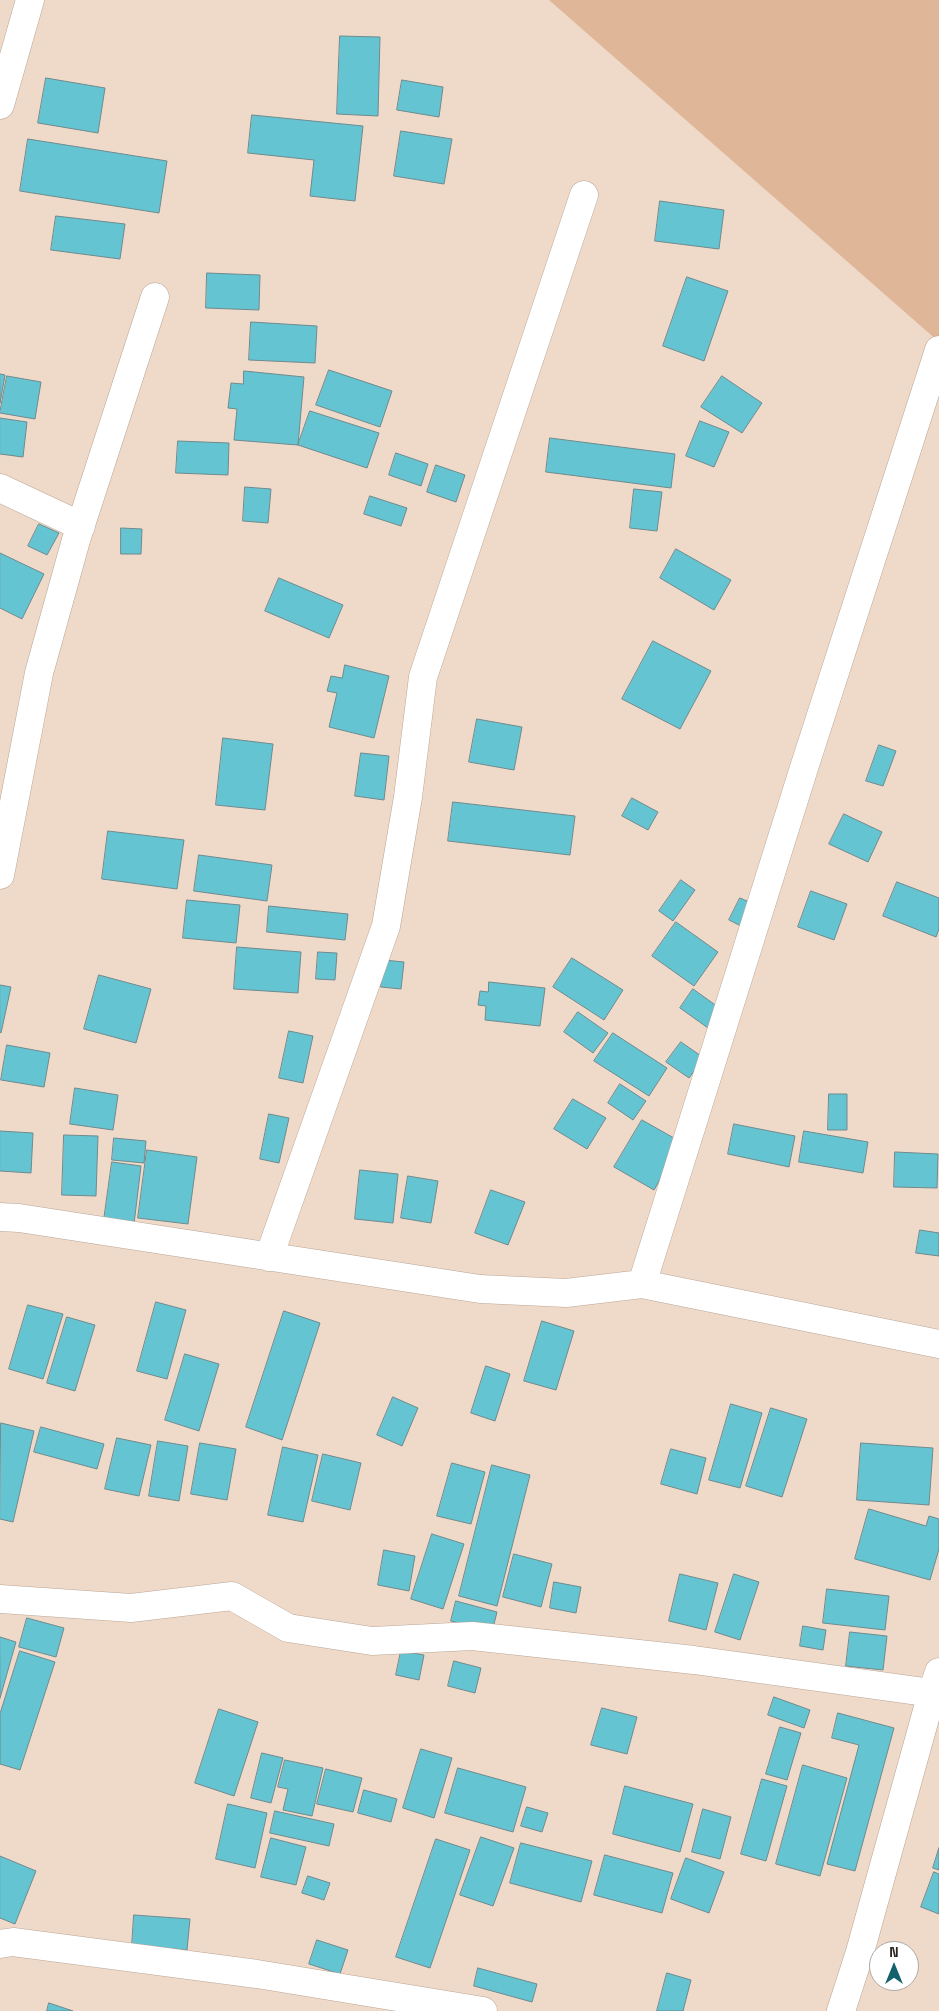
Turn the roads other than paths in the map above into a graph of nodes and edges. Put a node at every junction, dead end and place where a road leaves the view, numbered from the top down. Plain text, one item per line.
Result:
1 (30, 0) edge
2 (0, 105) edge
3 (584, 195) dead end
4 (155, 297) dead end
5 (939, 350) edge
6 (0, 488) edge
7 (81, 526) junction
8 (0, 876) edge
9 (0, 1217) edge
10 (269, 1257) junction
11 (642, 1284) junction
12 (939, 1344) edge
13 (0, 1599) edge
14 (936, 1683) edge
15 (0, 1944) edge
16 (484, 2011) edge
17 (842, 2011) edge

1 - 2 street
3 - 10 street
4 - 7 street
5 - 11 street
6 - 7 street
7 - 8 street
9 - 10 street
10 - 11 street
11 - 12 street
13 - 14 street
14 - 17 street
15 - 16 street

